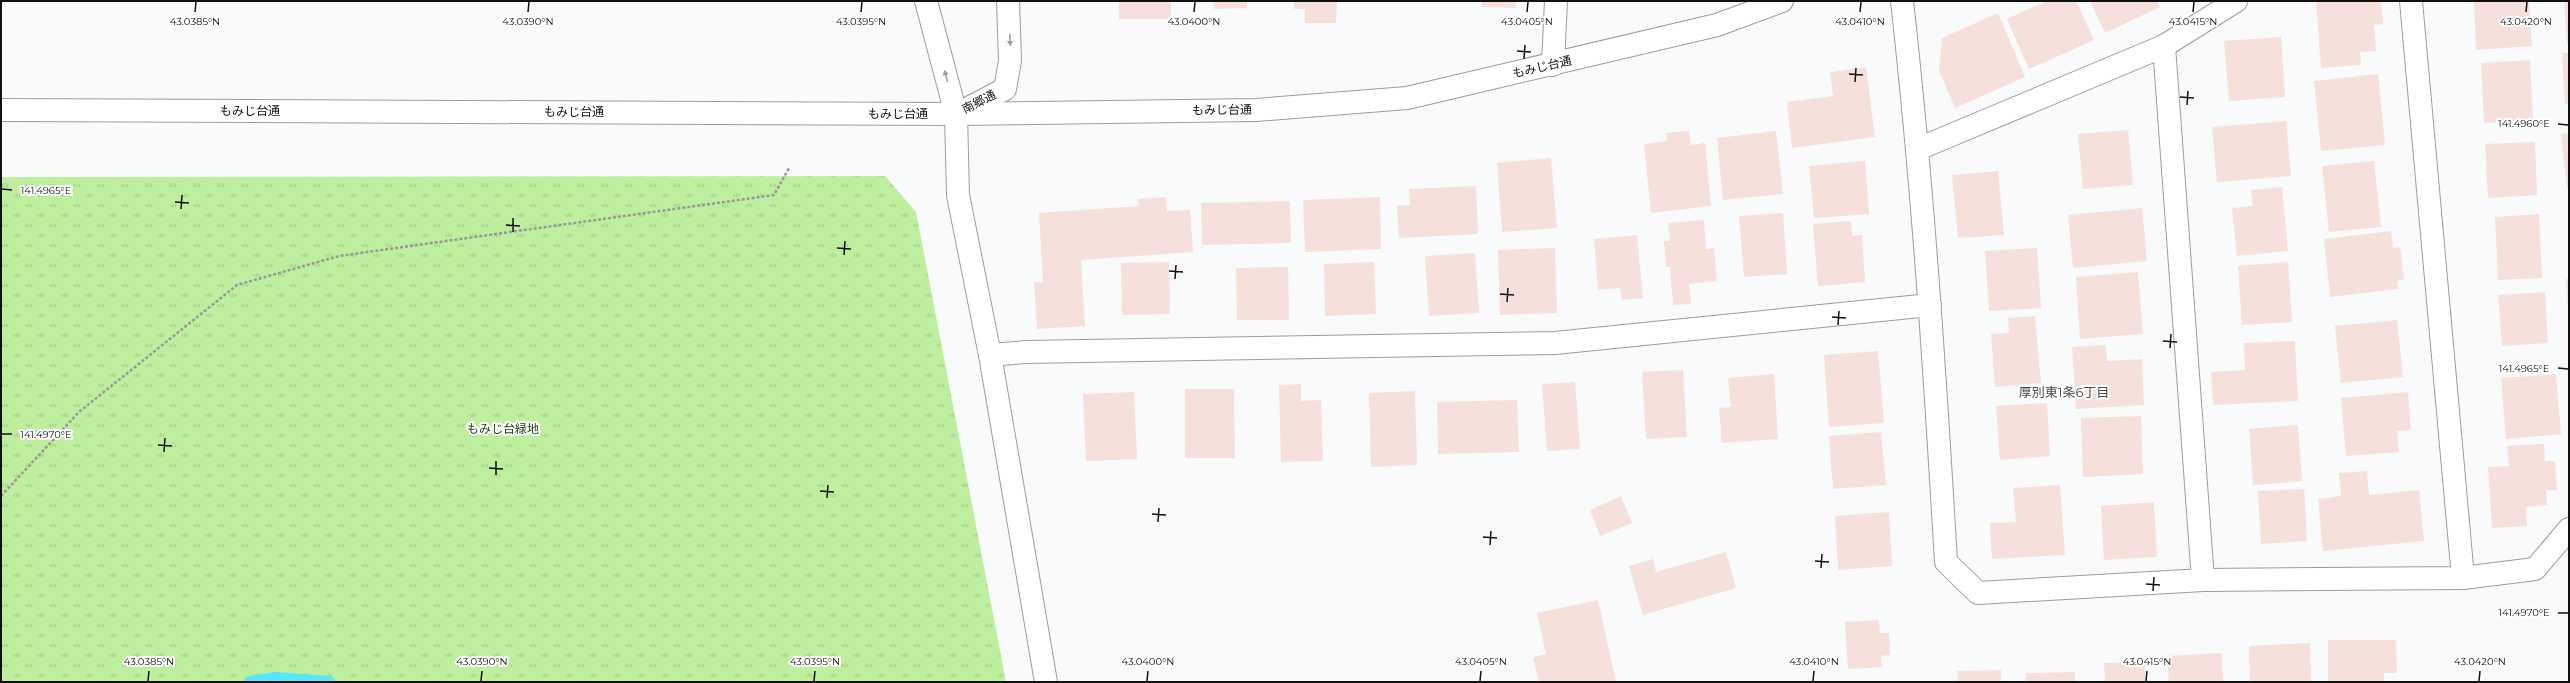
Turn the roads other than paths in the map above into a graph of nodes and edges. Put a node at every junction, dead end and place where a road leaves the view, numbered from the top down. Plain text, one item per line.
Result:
1 (926, 1) edge
2 (1008, 1) edge
3 (1556, 1) edge
4 (1782, 1) edge
5 (1902, 1) edge
6 (2236, 1) edge
7 (2411, 1) edge
8 (2164, 46) junction
9 (1553, 65) junction
10 (1, 110) edge
11 (956, 114) junction
12 (1918, 149) junction
13 (1930, 305) junction
14 (990, 355) junction
15 (2569, 529) edge
16 (2463, 578) junction
17 (2203, 580) junction
18 (1046, 682) edge

11 -> 1 street, 南郷通
2 -> 11 street, 南郷通
3 - 9 street
4 - 9 street, もみじ台通
5 - 12 street
6 - 8 street
7 - 16 street
8 - 12 street
8 - 17 street
9 - 11 street, もみじ台通
10 - 11 street, もみじ台通
11 - 14 street
12 - 13 street
13 - 14 street
13 - 17 street
14 - 18 street
15 - 16 street
16 - 17 street

